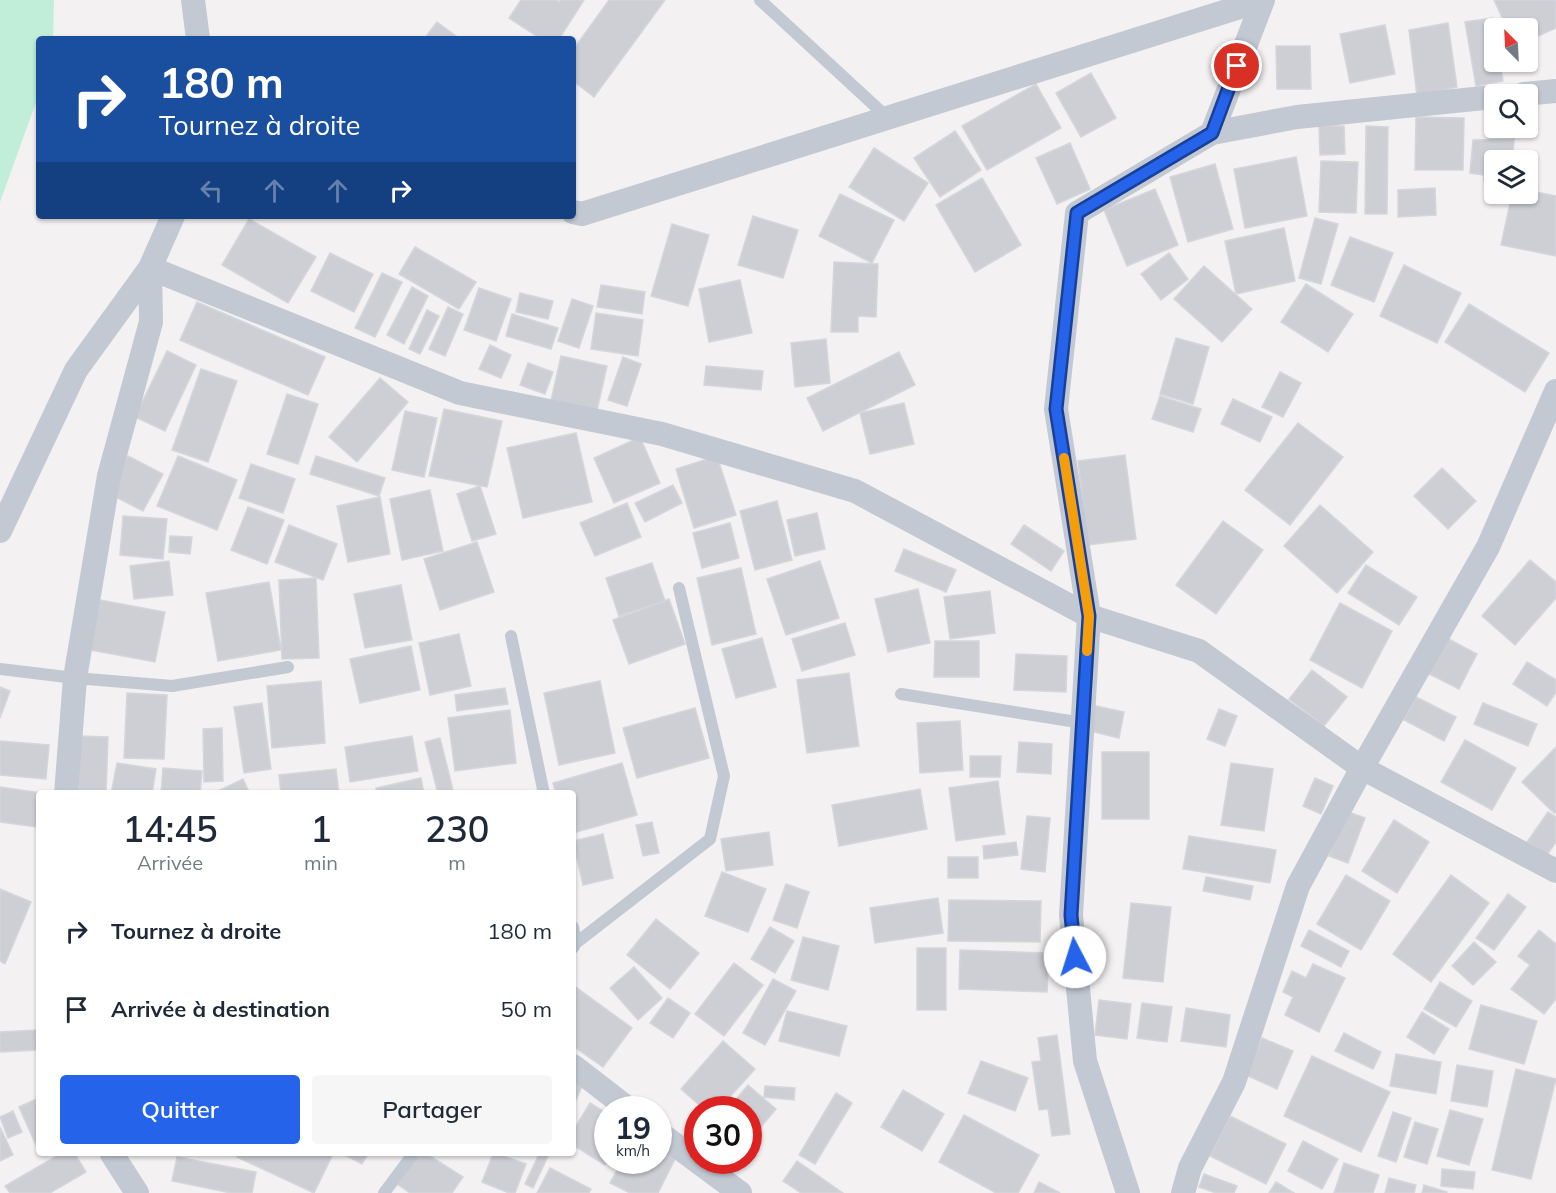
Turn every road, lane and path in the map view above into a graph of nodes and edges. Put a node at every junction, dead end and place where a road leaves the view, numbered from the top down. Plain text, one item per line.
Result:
1 (193, 0) edge
2 (760, 0) edge
3 (1262, 0) edge
4 (198, 36) edge
5 (1556, 91) edge
6 (1538, 93) edge
7 (1484, 99) edge
8 (888, 118) junction
9 (1212, 133) junction
10 (576, 213) edge
11 (172, 219) edge
12 (150, 268) junction
13 (1556, 391) edge
14 (0, 531) edge
15 (679, 588) dead end
16 (1089, 616) junction
17 (511, 636) dead end
18 (288, 667) dead end
19 (0, 669) edge
20 (75, 678) junction
21 (902, 694) dead end
22 (1083, 723) junction
23 (1362, 768) junction
24 (66, 790) edge
25 (543, 790) edge
26 (1556, 871) edge
27 (576, 944) edge
28 (576, 1068) edge
29 (612, 1096) edge
30 (672, 1142) edge
31 (113, 1156) edge
32 (412, 1156) edge
33 (137, 1193) edge
34 (384, 1193) edge
35 (740, 1193) edge
36 (1128, 1193) edge
37 (1182, 1193) edge

1 - 4 street
2 - 8 lane
3 - 8 street
3 - 9 street
5 - 6 street
7 - 9 street
8 - 10 street
9 - 16 street
11 - 12 street
12 - 14 street
12 - 16 street
12 - 20 street
13 - 23 street
15 - 27 lane
16 - 22 street
16 - 23 street
17 - 25 lane
18 - 20 lane
19 - 20 lane
20 - 24 street
21 - 22 lane
22 - 36 street
23 - 26 street
23 - 37 street
28 - 29 street
30 - 35 street
31 - 33 street
32 - 34 lane

